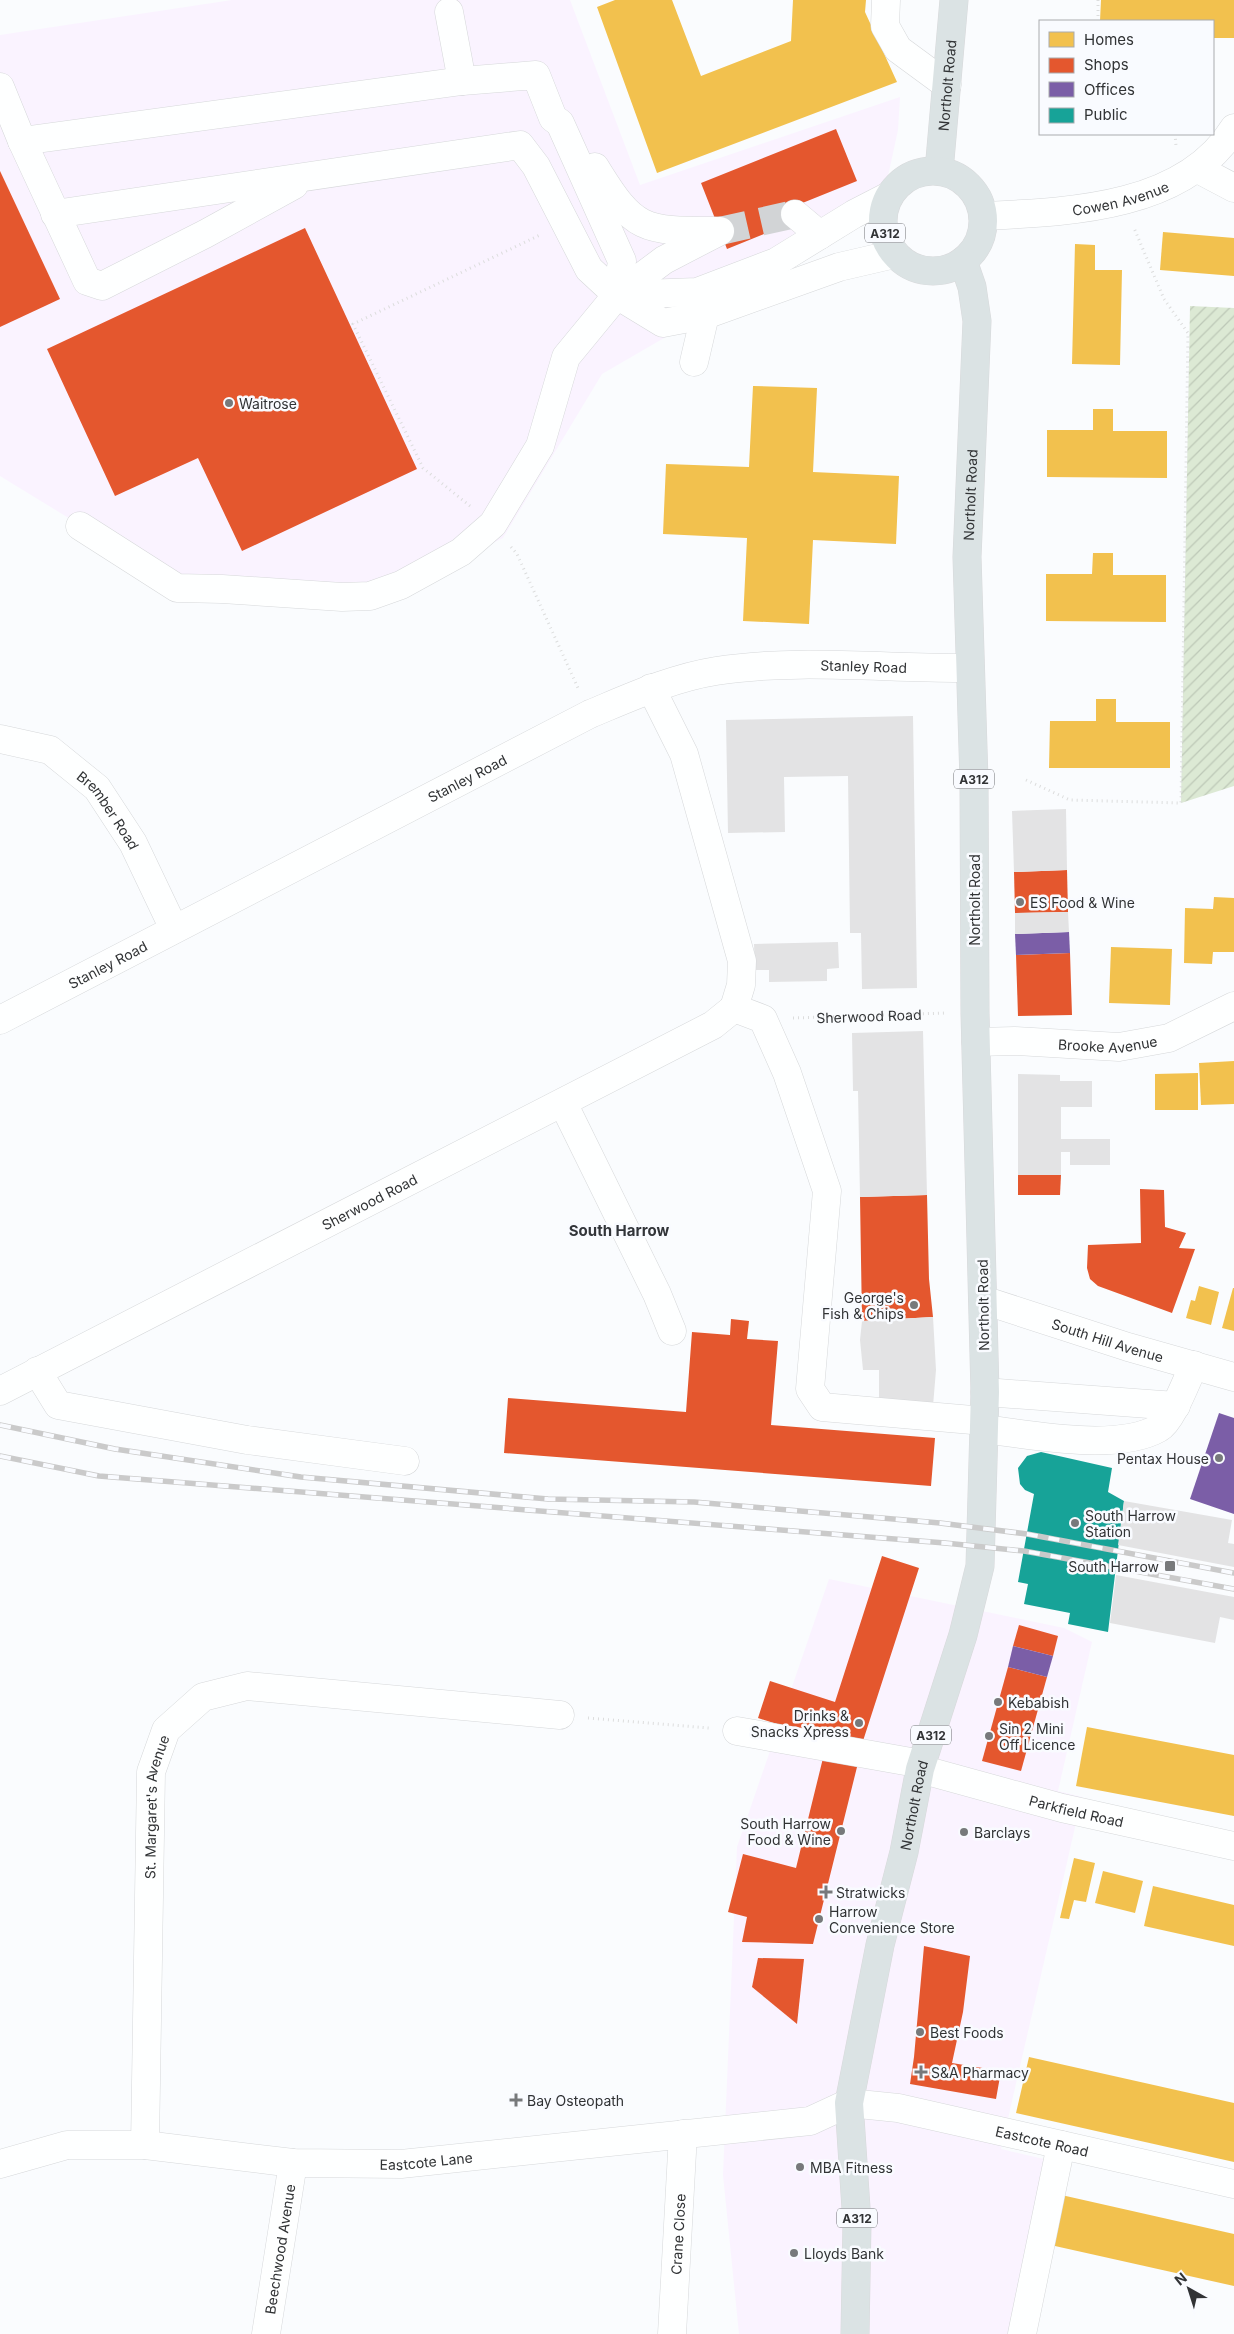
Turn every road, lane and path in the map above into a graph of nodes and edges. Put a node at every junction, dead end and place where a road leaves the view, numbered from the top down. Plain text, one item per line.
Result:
1 (886, 0) edge
2 (954, 0) edge
3 (1098, 0) edge
4 (449, 12) dead end
5 (1098, 20) edge
6 (462, 81) junction
7 (947, 85) junction
8 (0, 87) edge
9 (557, 121) junction
10 (1234, 128) edge
11 (22, 141) junction
12 (526, 144) junction
13 (1198, 169) junction
14 (939, 171) junction
15 (309, 177) junction
16 (1234, 188) edge
17 (889, 196) junction
18 (1123, 202) junction
19 (55, 214) junction
20 (795, 214) dead end
21 (983, 216) junction
22 (568, 223) junction
23 (820, 236) junction
24 (895, 254) junction
25 (963, 261) junction
26 (617, 295) junction
27 (704, 315) junction
28 (694, 362) dead end
29 (467, 503) dead end
30 (493, 524) junction
31 (80, 526) dead end
32 (970, 668) junction
33 (652, 688) junction
34 (590, 714) junction
35 (0, 739) edge
36 (1026, 780) dead end
37 (174, 930) junction
38 (1234, 1006) edge
39 (734, 1008) junction
40 (975, 1012) junction
41 (763, 1019) junction
42 (0, 1020) edge
43 (976, 1042) junction
44 (563, 1103) junction
45 (983, 1300) junction
46 (672, 1331) dead end
47 (1194, 1365) junction
48 (37, 1371) junction
49 (1234, 1377) edge
50 (0, 1391) edge
51 (984, 1392) junction
52 (1176, 1406) junction
53 (984, 1425) junction
54 (405, 1461) dead end
55 (560, 1715) joint
56 (737, 1731) joint
57 (921, 1767) junction
58 (1234, 1846) edge
59 (849, 2103) junction
60 (683, 2134) junction
61 (145, 2145) junction
62 (1061, 2145) junction
63 (293, 2163) junction
64 (0, 2164) edge
65 (1234, 2184) edge
66 (266, 2334) edge
67 (672, 2334) edge
68 (855, 2334) edge
69 (1022, 2334) edge

1 - 7 street
2 - 7 main road, Northolt Road
3 - 5 path
4 - 6 street
6 - 9 street
6 - 11 street
7 - 14 main road, Northolt Road
8 - 11 street
9 - 12 street
9 - 26 street
9 - 26 street
10 - 13 street, Cowen Avenue
11 - 19 street
12 - 15 street
12 - 22 street
12 - 26 street
13 - 16 street
13 - 18 street, Cowen Avenue
14 - 17 main road, A312
14 - 21 main road, A312
15 - 19 street
15 - 19 street
17 - 23 street
17 - 24 main road, A312
18 - 21 street, Cowen Avenue
18 - 36 path
20 - 23 street
21 - 25 main road, A312
22 - 26 street
22 - 29 path
23 - 26 street
24 - 25 main road, A312
24 - 27 street
25 - 32 main road, Northolt Road / A312
26 - 27 street
26 - 30 street
27 - 28 street
30 - 31 street
30 - 34 path
32 - 33 street, Stanley Road
32 - 40 main road, Northolt Road / A312
33 - 34 street, Stanley Road
33 - 39 street
34 - 37 street, Stanley Road
35 - 37 street, Brember Road
37 - 42 street, Stanley Road
38 - 43 street, Brooke Avenue
39 - 41 street
39 - 44 street, Sherwood Road
40 - 41 path, Sherwood Road
40 - 43 main road, Northolt Road / A312
41 - 53 street
43 - 45 main road, Northolt Road / A312
44 - 46 street
44 - 48 street, Sherwood Road
45 - 47 street, South Hill Avenue
45 - 51 main road, Northolt Road / A312
47 - 49 street, South Hill Avenue
47 - 52 street
48 - 50 street, Sherwood Road
48 - 54 street
51 - 52 street
51 - 53 main road, Northolt Road / A312
52 - 53 street
53 - 57 main road, Northolt Road / A312
55 - 56 path
55 - 61 street, St. Margaret's Avenue
56 - 57 street, Parkfield Road
57 - 58 street, Parkfield Road
57 - 59 main road, Northolt Road / A312
59 - 60 street, Eastcote Lane
59 - 62 street, Eastcote Road
59 - 68 main road, Northolt Road / A312
60 - 63 street, Eastcote Lane
60 - 67 street, Crane Close
61 - 63 street, Eastcote Lane
61 - 64 street, Eastcote Lane
62 - 65 street, Eastcote Road
62 - 69 street
63 - 66 street, Beechwood Avenue

